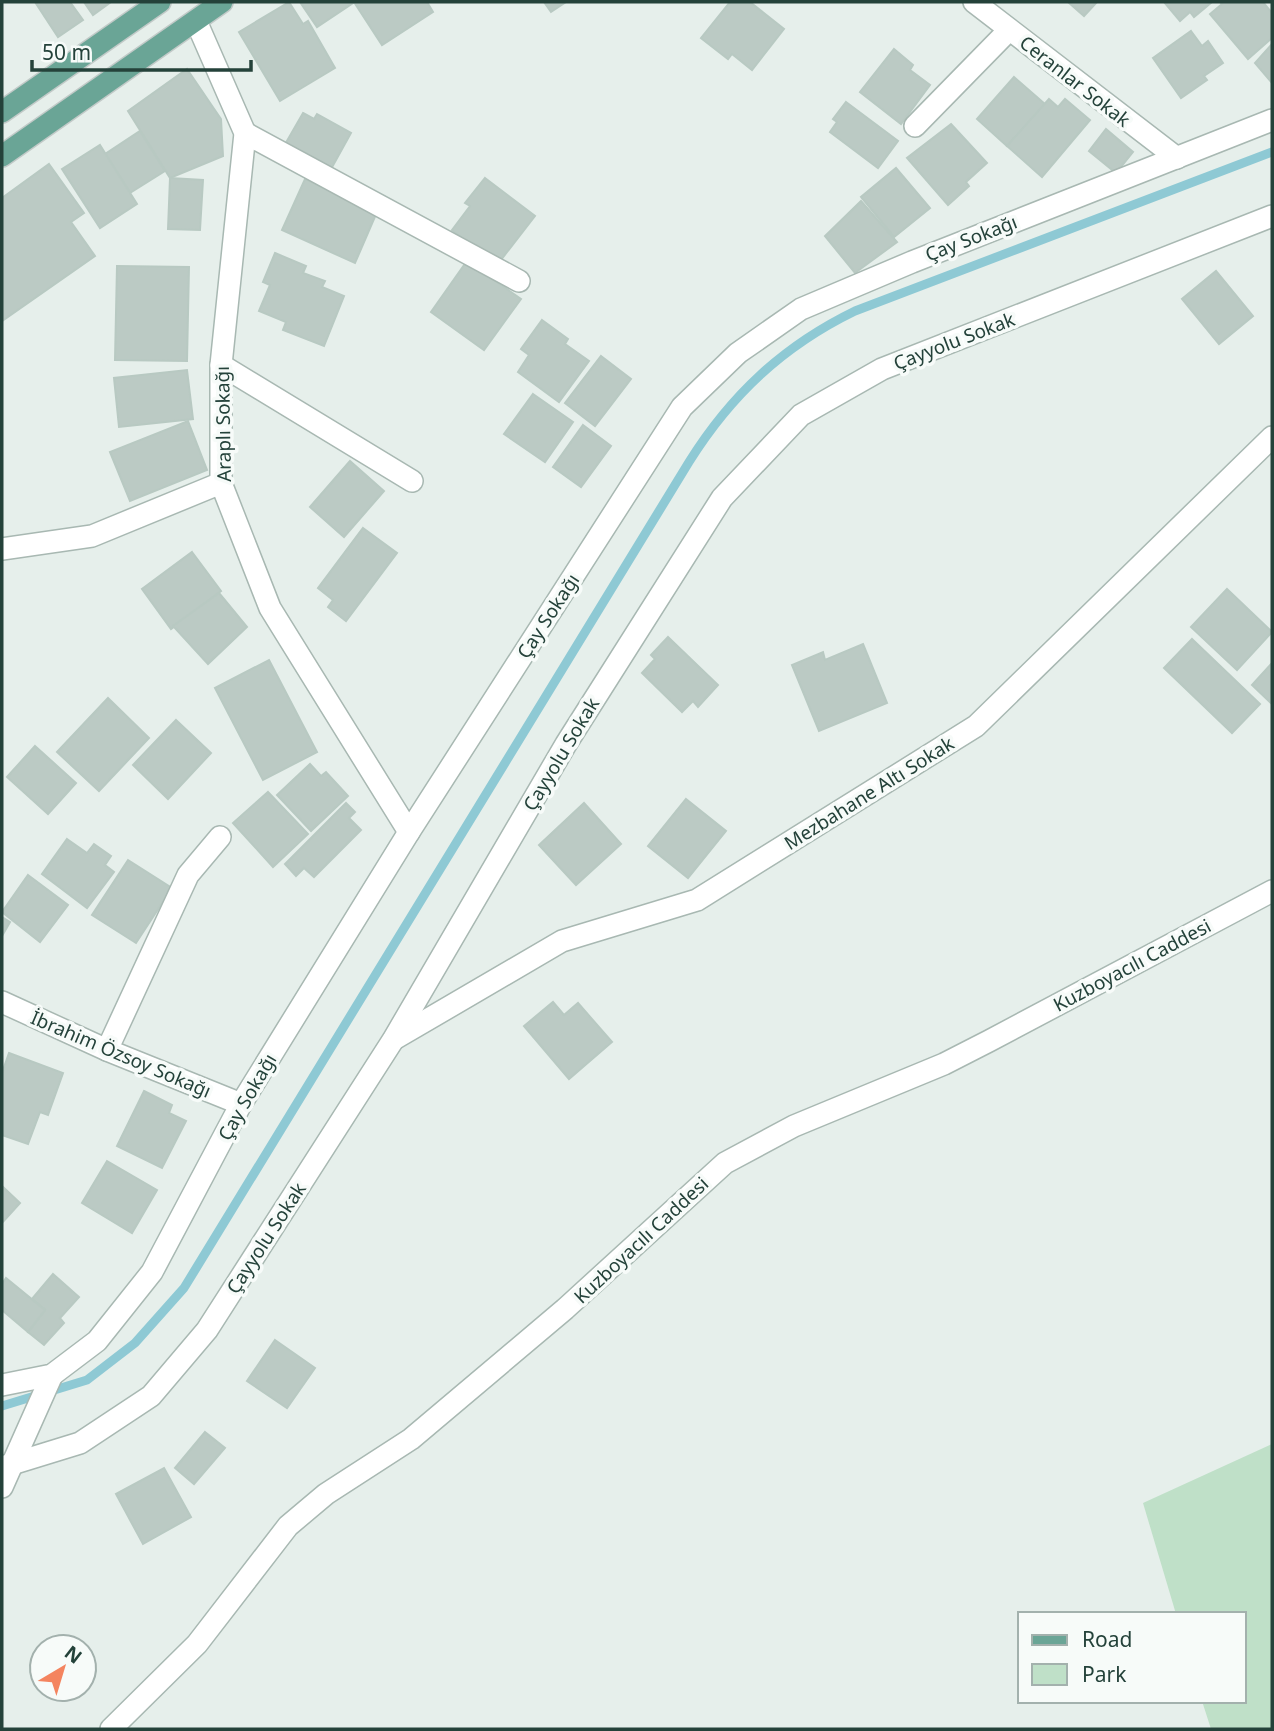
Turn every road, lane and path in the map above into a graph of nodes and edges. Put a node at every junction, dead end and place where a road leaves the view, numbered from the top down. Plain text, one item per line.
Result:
1 (160, 2) edge
2 (222, 2) edge
3 (974, 2) edge
4 (196, 21) junction
5 (1009, 30) junction
6 (2, 111) edge
7 (1272, 120) edge
8 (915, 126) dead end
9 (245, 133) junction
10 (2, 156) edge
11 (1177, 158) junction
12 (1272, 216) edge
13 (519, 281) dead end
14 (221, 365) junction
15 (1272, 437) edge
16 (412, 481) dead end
17 (221, 483) junction
18 (2, 549) edge
19 (409, 832) junction
20 (220, 837) dead end
21 (1272, 891) edge
22 (2, 1002) edge
23 (393, 1040) junction
24 (107, 1050) junction
25 (242, 1104) junction
26 (52, 1376) junction
27 (2, 1385) edge
28 (8, 1466) edge
29 (2, 1487) edge
30 (111, 1729) edge

1 - 6 main road
2 - 4 main road
3 - 5 street, Ceranlar Sokak
4 - 9 street, Araplı Sokağı
4 - 10 main road
5 - 8 street
5 - 11 street, Ceranlar Sokak
7 - 11 street, Çay Sokağı
9 - 13 street
9 - 14 street, Araplı Sokağı
11 - 19 street, Çay Sokağı
12 - 23 street, Çayyolu Sokak
14 - 16 street
14 - 17 street, Araplı Sokağı
15 - 23 street, Mezbahane Altı Sokak
17 - 18 street
17 - 19 street, Araplı Sokağı
19 - 25 street, Çay Sokağı
20 - 24 street
21 - 30 street, Kuzboyacılı Caddesi
22 - 24 street, İbrahim Özsoy Sokağı
23 - 28 street, Çayyolu Sokak
24 - 25 street, İbrahim Özsoy Sokağı
25 - 26 street, Çay Sokağı
26 - 27 street
26 - 28 street
28 - 29 street

